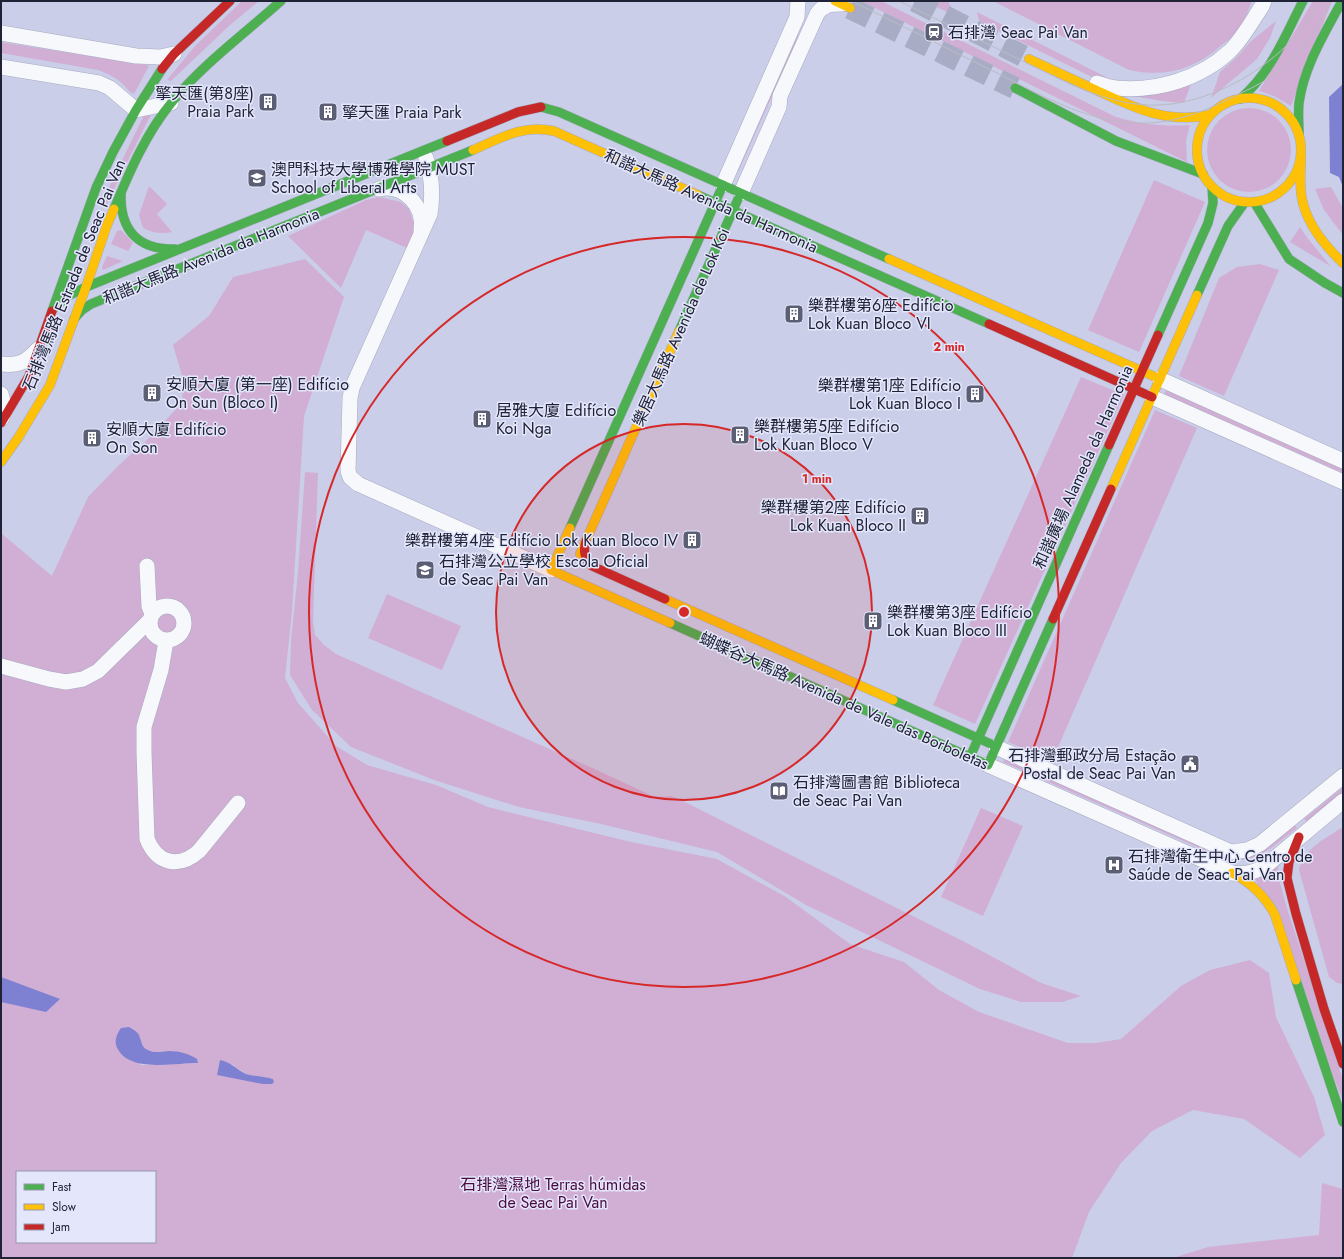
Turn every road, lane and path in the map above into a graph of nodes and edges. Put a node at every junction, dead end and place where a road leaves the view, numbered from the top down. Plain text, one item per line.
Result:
1 (230, 1) edge
2 (281, 1) edge
3 (798, 1) edge
4 (1264, 1) edge
5 (1303, 1) edge
6 (1342, 1) edge
7 (842, 4) tunnel mouth
8 (1, 33) edge
9 (174, 54) junction
10 (1030, 59) tunnel mouth
11 (1, 67) edge
12 (1067, 76) junction
13 (1015, 88) tunnel mouth
14 (1240, 99) junction
15 (171, 104) junction
16 (136, 110) junction
17 (1210, 115) junction
18 (1299, 134) junction
19 (423, 150) junction
20 (1301, 156) junction
21 (429, 168) junction
22 (1203, 174) junction
23 (722, 184) junction
24 (1212, 187) junction
25 (121, 190) junction
26 (371, 191) junction
27 (741, 193) junction
28 (1249, 202) junction
29 (714, 203) junction
30 (733, 211) junction
31 (421, 235) junction
32 (182, 248) junction
33 (73, 253) junction
34 (1343, 263) edge
35 (80, 281) junction
36 (1343, 293) edge
37 (116, 295) junction
38 (53, 309) junction
39 (74, 319) junction
40 (38, 350) junction
41 (1, 364) edge
42 (1142, 371) junction
43 (1160, 379) junction
44 (1134, 389) junction
45 (1, 394) edge
46 (1152, 397) junction
47 (1, 422) edge
48 (1343, 461) edge
49 (1, 462) edge
50 (1343, 482) edge
51 (586, 541) junction
52 (577, 560) dead end
53 (147, 566) dead end
54 (551, 570) junction
55 (151, 617) junction
56 (166, 641) junction
57 (1, 666) edge
58 (978, 739) junction
59 (996, 747) junction
60 (970, 757) junction
61 (988, 765) junction
62 (1343, 776) edge
63 (1343, 801) edge
64 (238, 804) dead end
65 (1299, 837) junction
66 (1232, 873) junction
67 (1343, 1064) edge
68 (1343, 1122) edge

1 - 9 street, 石排灣馬路 Estrada de Seac Pai Van
2 - 15 street, 石排灣馬路 Estrada de Seac Pai Van
3 - 23 street, 樂居大馬路 Avenida de Lok Koi
4 - 12 street
5 - 14 street
6 - 18 street
7 - 27 street, 樂居大馬路 Avenida de Lok Koi
8 - 9 street
9 - 16 street, 石排灣馬路 Estrada de Seac Pai Van
10 - 12 street
11 - 16 street
12 - 17 street
13 - 22 street
14 - 17 street
14 - 18 street
15 - 16 street
15 - 25 street, 石排灣馬路 Estrada de Seac Pai Van
16 - 33 street, 石排灣馬路 Estrada de Seac Pai Van
17 - 22 street
18 - 20 street
19 - 21 street, 蝴蝶谷大馬路 Avenida de Vale das Borboletas
19 - 23 street, 和諧大馬路 Avenida da Harmonia
19 - 32 street, 和諧大馬路 Avenida da Harmonia
20 - 28 street
20 - 34 street
21 - 26 street, 和諧大馬路 Avenida da Harmonia
21 - 29 street, 和諧大馬路 Avenida da Harmonia
21 - 31 street, 蝴蝶谷大馬路 Avenida de Vale das Borboletas
22 - 24 street
23 - 27 street, 和諧大馬路 Avenida da Harmonia
23 - 29 street, 樂居大馬路 Avenida de Lok Koi
24 - 28 street
24 - 42 street, 和諧廣場 Alameda da Harmonia
25 - 32 street
25 - 35 street, 石排灣馬路 Estrada de Seac Pai Van
26 - 31 street, 蝴蝶谷大馬路 Avenida de Vale das Borboletas
26 - 37 street, 和諧大馬路 Avenida da Harmonia
27 - 30 street, 樂居大馬路 Avenida de Lok Koi
27 - 42 street, 和諧大馬路 Avenida da Harmonia
28 - 36 street
28 - 43 street
29 - 30 street, 和諧大馬路 Avenida da Harmonia
29 - 54 street, 樂居大馬路 Avenida de Lok Koi
30 - 44 street, 和諧大馬路 Avenida da Harmonia
30 - 51 street, 樂居大馬路 Avenida de Lok Koi
31 - 54 street, 蝴蝶谷大馬路 Avenida de Vale das Borboletas
32 - 35 street, 和諧大馬路 Avenida da Harmonia
33 - 35 street
33 - 38 street, 石排灣馬路 Estrada de Seac Pai Van
35 - 37 street
35 - 38 street, 和諧大馬路 Avenida da Harmonia
35 - 39 street, 石排灣馬路 Estrada de Seac Pai Van
37 - 39 street, 和諧大馬路 Avenida da Harmonia
38 - 40 street, 石排灣馬路 Estrada de Seac Pai Van
39 - 49 street, 石排灣馬路 Estrada de Seac Pai Van
40 - 41 street
40 - 47 street, 石排灣馬路 Estrada de Seac Pai Van
42 - 43 street, 和諧大馬路 Avenida da Harmonia
42 - 44 street, 和諧廣場 Alameda da Harmonia
43 - 46 street
43 - 48 street, 和諧大馬路 Avenida da Harmonia
44 - 46 street, 和諧大馬路 Avenida da Harmonia
44 - 58 street, 和諧廣場 Alameda da Harmonia
45 - 47 street
46 - 50 street, 和諧大馬路 Avenida da Harmonia
46 - 59 street
51 - 52 street, 樂居大馬路 Avenida de Lok Koi
51 - 58 street, 蝴蝶谷大馬路 Avenida de Vale das Borboletas
53 - 55 street
54 - 60 street, 蝴蝶谷大馬路 Avenida de Vale das Borboletas
55 - 56 street
55 - 56 street
55 - 57 street
56 - 64 street
58 - 59 street, 蝴蝶谷大馬路 Avenida de Vale das Borboletas
58 - 60 street, 和諧廣場 Alameda da Harmonia
59 - 61 street
59 - 62 street, 蝴蝶谷大馬路 Avenida de Vale das Borboletas
60 - 61 street, 蝴蝶谷大馬路 Avenida de Vale das Borboletas
61 - 66 street, 蝴蝶谷大馬路 Avenida de Vale das Borboletas
63 - 65 street
65 - 66 street
65 - 67 street
66 - 68 street, 蝴蝶谷大馬路 Avenida de Vale das Borboletas

